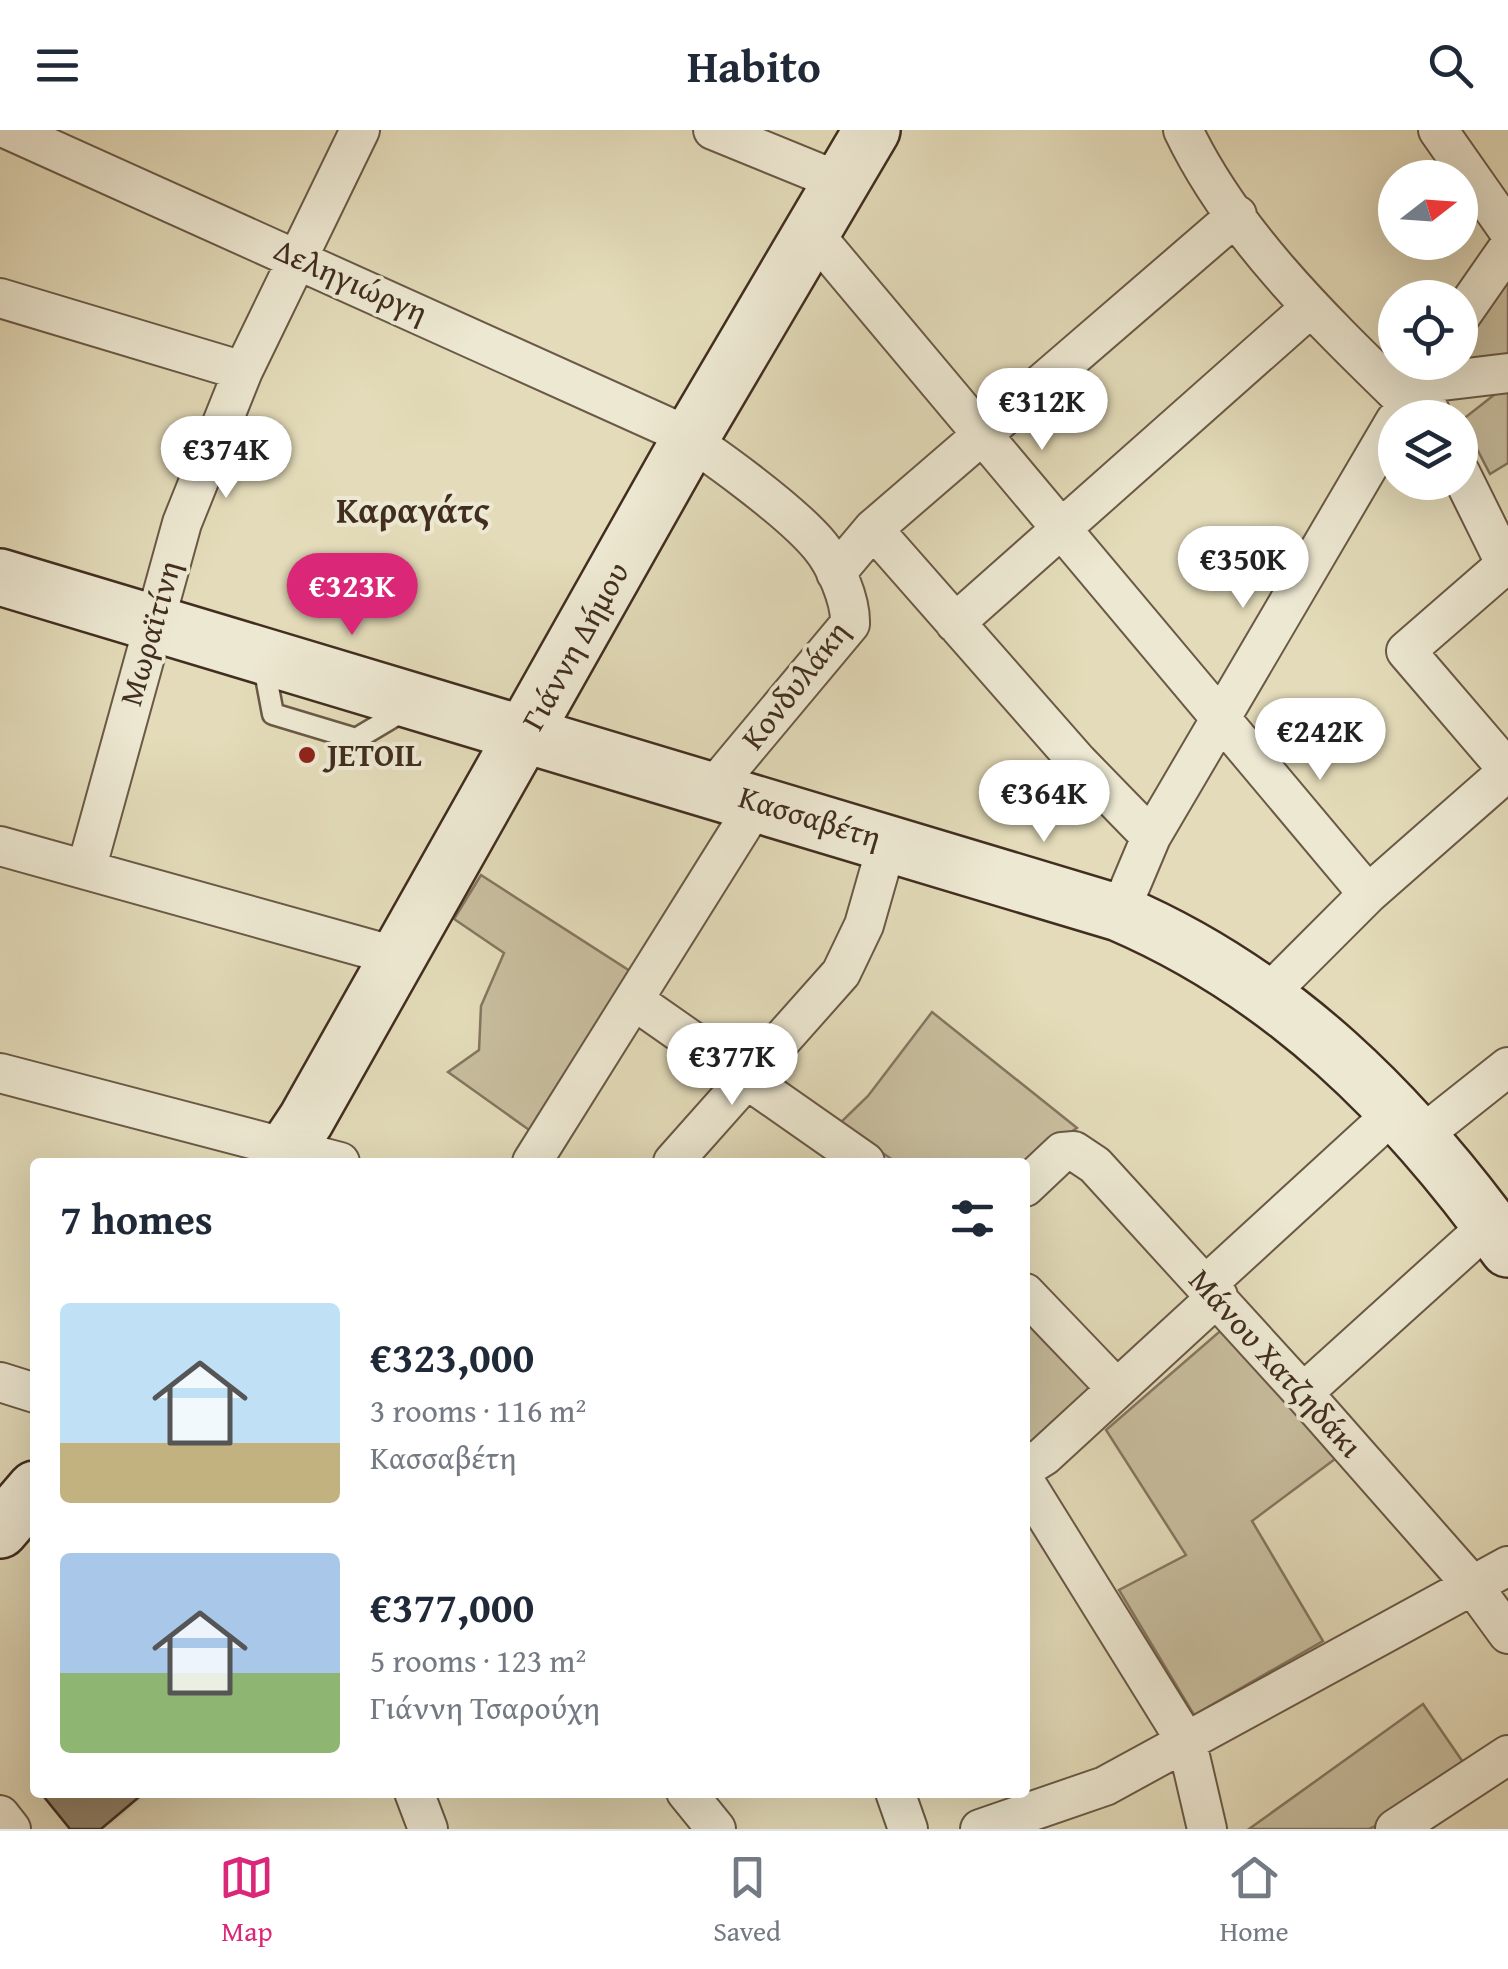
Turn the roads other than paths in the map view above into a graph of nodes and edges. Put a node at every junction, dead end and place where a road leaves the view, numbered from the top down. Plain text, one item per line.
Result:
1 (360, 130) edge
2 (713, 130) edge
3 (872, 130) edge
4 (1182, 130) edge
5 (1438, 130) edge
6 (18, 132) edge
7 (843, 183) junction
8 (1237, 215) junction
9 (1508, 230) edge
10 (814, 233) junction
11 (1508, 248) edge
12 (300, 258) junction
13 (1478, 291) edge
14 (0, 298) edge
15 (1310, 308) junction
16 (243, 371) junction
17 (1508, 373) edge
18 (1412, 400) edge
19 (1416, 400) edge
20 (984, 438) junction
21 (690, 439) junction
22 (1378, 458) edge
23 (1474, 500) edge
24 (1064, 528) junction
25 (873, 529) junction
26 (1507, 566) edge
27 (836, 574) junction
28 (0, 577) edge
29 (151, 622) junction
30 (956, 623) junction
31 (1220, 716) junction
32 (525, 736) junction
33 (1508, 770) edge
34 (735, 795) junction
35 (1151, 836) junction
36 (888, 841) junction
37 (0, 846) edge
38 (86, 870) junction
39 (1368, 894) junction
40 (1119, 913) junction
41 (395, 956) junction
42 (1266, 996) junction
43 (635, 1001) junction
44 (1508, 1067) edge
45 (0, 1072) edge
46 (749, 1080) junction
47 (1409, 1123) junction
48 (283, 1155) edge
49 (535, 1158) edge
50 (676, 1158) edge
51 (859, 1158) edge
52 (1030, 1182) edge
53 (1499, 1236) edge
54 (1212, 1290) junction
55 (1030, 1299) edge
56 (0, 1382) edge
57 (1117, 1388) junction
58 (30, 1391) edge
59 (1303, 1393) junction
60 (1030, 1464) edge
61 (1030, 1490) edge
62 (30, 1495) edge
63 (0, 1530) edge
64 (1508, 1566) edge
65 (1473, 1586) junction
66 (1508, 1634) edge
67 (1187, 1743) junction
68 (1508, 1755) edge
69 (416, 1798) edge
70 (691, 1798) edge
71 (897, 1798) edge
72 (0, 1814) edge
73 (11, 1829) edge
74 (428, 1829) edge
75 (716, 1829) edge
76 (908, 1829) edge
77 (980, 1829) edge
78 (1207, 1829) edge
79 (1395, 1829) edge

1 - 12 street, Μωραϊτίνη
2 - 7 street
3 - 7 street, Γιάννη Δήμου
4 - 8 street
5 - 9 street
6 - 12 street, Δεληγιώργη
7 - 10 street, Γιάννη Δήμου
8 - 15 street
8 - 20 street, Κονδυλάκη
10 - 20 street
10 - 21 street, Γιάννη Δήμου
11 - 13 street
12 - 16 street, Μωραϊτίνη
12 - 21 street, Δεληγιώργη
14 - 16 street
15 - 18 street
15 - 24 street
16 - 29 street, Μωραϊτίνη
17 - 19 street
20 - 24 street
20 - 25 street, Κονδυλάκη
21 - 27 street, Δεληγιώργη
21 - 32 street, Γιάννη Δήμου
22 - 31 street
23 - 26 street
24 - 30 street
24 - 31 street
25 - 27 street, Κονδυλάκη
25 - 30 street
26 - 33 street
27 - 34 street, Κονδυλάκη
28 - 29 street, Κασσαβέτη
29 - 32 street, Κασσαβέτη
29 - 38 street, Μωραϊτίνη
30 - 35 street
31 - 35 street
31 - 39 street
32 - 34 street, Κασσαβέτη
32 - 41 street, Γιάννη Δήμου
33 - 39 street
34 - 36 street, Κασσαβέτη
34 - 43 street
35 - 40 street
36 - 40 street, Κασσαβέτη
36 - 46 street
37 - 38 street
38 - 41 street
39 - 42 street
40 - 42 street, Κασσαβέτη
41 - 48 street, Γιάννη Δήμου
42 - 47 street, Κασσαβέτη
43 - 46 street
43 - 49 street
44 - 47 street
45 - 48 street
46 - 50 street
46 - 51 street
47 - 53 street, Κασσαβέτη
47 - 54 street
52 - 54 street, Μάνου Χατζηδάκι
53 - 59 street
54 - 57 street
54 - 59 street, Μάνου Χατζηδάκι
55 - 57 street
56 - 58 street
57 - 60 street
59 - 65 street, Μάνου Χατζηδάκι
61 - 67 street
62 - 63 street
64 - 65 street
65 - 66 street, Μάνου Χατζηδάκι
65 - 67 street
67 - 77 street
67 - 78 street
68 - 79 street
69 - 74 street
70 - 75 street
71 - 76 street
72 - 73 street

